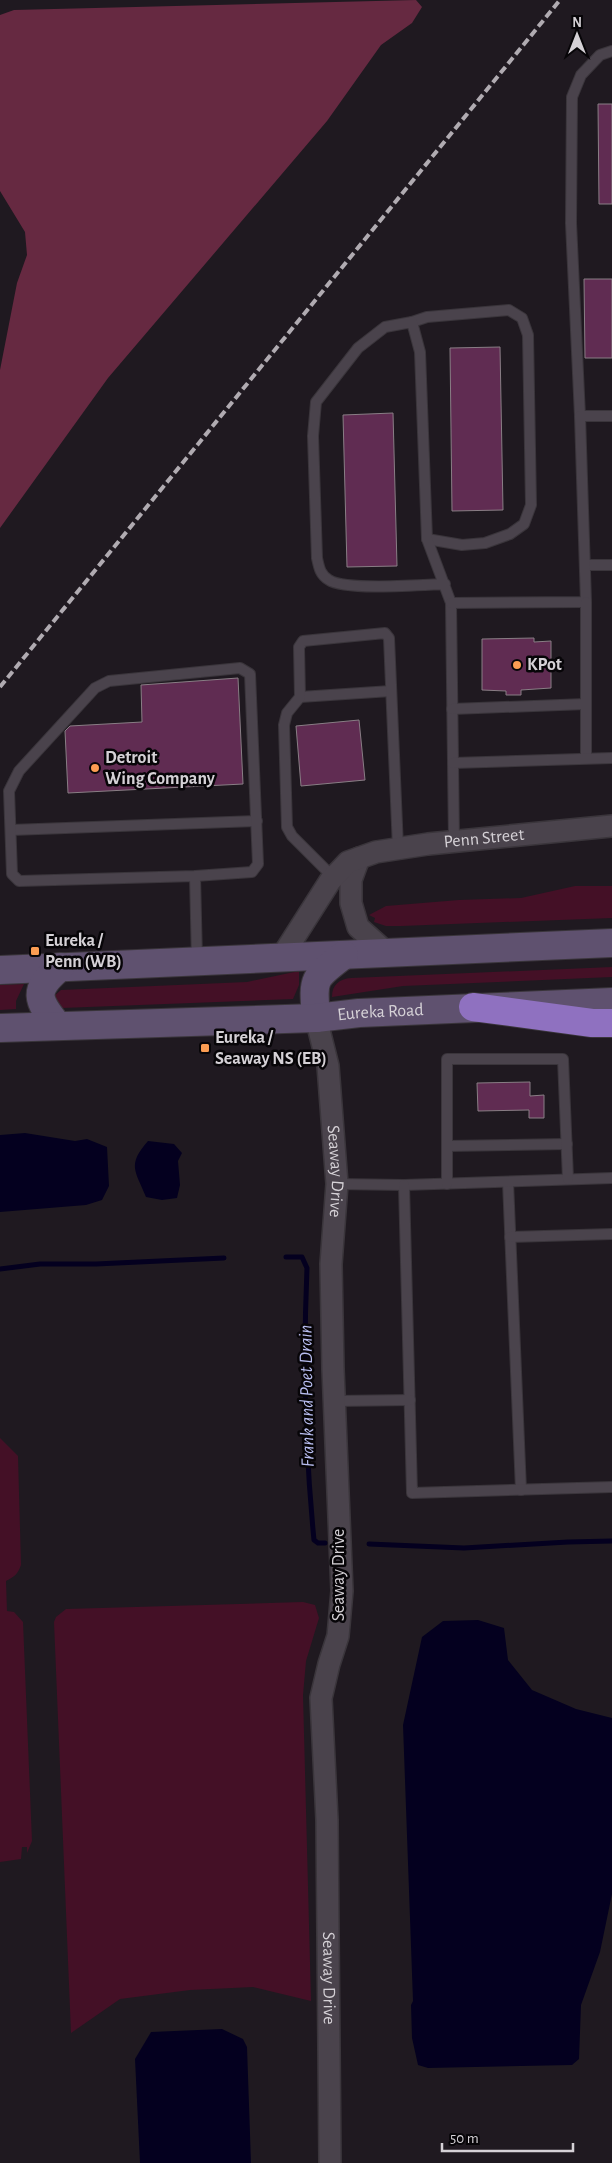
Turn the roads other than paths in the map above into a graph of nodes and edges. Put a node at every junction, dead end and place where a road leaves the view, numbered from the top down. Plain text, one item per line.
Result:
1 (612, 51) edge
2 (412, 322) junction
3 (580, 416) junction
4 (612, 416) edge
5 (427, 539) junction
6 (585, 565) junction
7 (612, 565) edge
8 (445, 584) junction
9 (450, 602) junction
10 (586, 602) junction
11 (391, 691) junction
12 (300, 697) junction
13 (586, 704) junction
14 (452, 708) junction
15 (586, 758) junction
16 (612, 758) edge
17 (453, 764) junction
18 (256, 821) junction
19 (612, 826) edge
20 (11, 830) junction
21 (454, 841) junction
22 (398, 848) junction
23 (359, 858) junction
24 (195, 876) junction
25 (334, 878) junction
26 (612, 943) edge
27 (387, 953) junction
28 (344, 955) junction
29 (281, 958) junction
30 (197, 961) junction
31 (60, 967) junction
32 (0, 970) edge
33 (612, 1002) edge
34 (473, 1007) junction
35 (316, 1018) junction
36 (612, 1023) edge
37 (58, 1026) junction
38 (0, 1028) edge
39 (567, 1144) junction
40 (447, 1146) junction
41 (612, 1178) edge
42 (568, 1180) junction
43 (508, 1182) junction
44 (337, 1184) junction
45 (447, 1184) junction
46 (404, 1185) junction
47 (612, 1234) edge
48 (510, 1237) junction
49 (410, 1400) junction
50 (334, 1401) junction
51 (612, 1487) edge
52 (521, 1490) junction
53 (330, 2163) edge

1 - 3 lane
2 - 5 lane
2 - 5 lane
2 - 8 lane
3 - 4 lane
3 - 6 lane
5 - 8 lane
6 - 7 lane
6 - 10 lane
8 - 9 lane
9 - 10 lane
9 - 14 lane
10 - 13 lane
11 - 12 lane
11 - 12 lane
11 - 22 lane
12 - 25 lane
13 - 14 lane
13 - 15 lane
14 - 17 lane
15 - 16 lane
15 - 17 lane
17 - 21 lane
18 - 20 lane
18 - 20 lane
18 - 24 lane
19 - 21 street, Penn Street
20 - 24 lane
21 - 22 street, Penn Street
22 - 23 street, Penn Street
23 - 25 street, Penn Street
23 - 27 street
24 - 30 lane
25 - 29 street, Penn Street
26 - 27 main road
27 - 28 main road
28 - 29 main road
28 - 35 main road
29 - 30 main road
30 - 31 main road
31 - 32 main road
31 - 37 main road
33 - 34 main road, Eureka Road
34 - 35 main road, Eureka Road
34 - 36 highway
35 - 37 main road, Eureka Road
35 - 44 street, Seaway Drive
37 - 38 main road, Eureka Road
39 - 40 lane
39 - 40 lane
39 - 42 lane
40 - 45 lane
41 - 42 lane
42 - 43 lane
43 - 45 lane
43 - 48 lane
44 - 46 lane
44 - 50 street, Seaway Drive
45 - 46 lane
46 - 49 lane
47 - 48 lane
48 - 52 lane
49 - 50 lane
49 - 52 lane
50 - 53 street, Seaway Drive
51 - 52 lane

